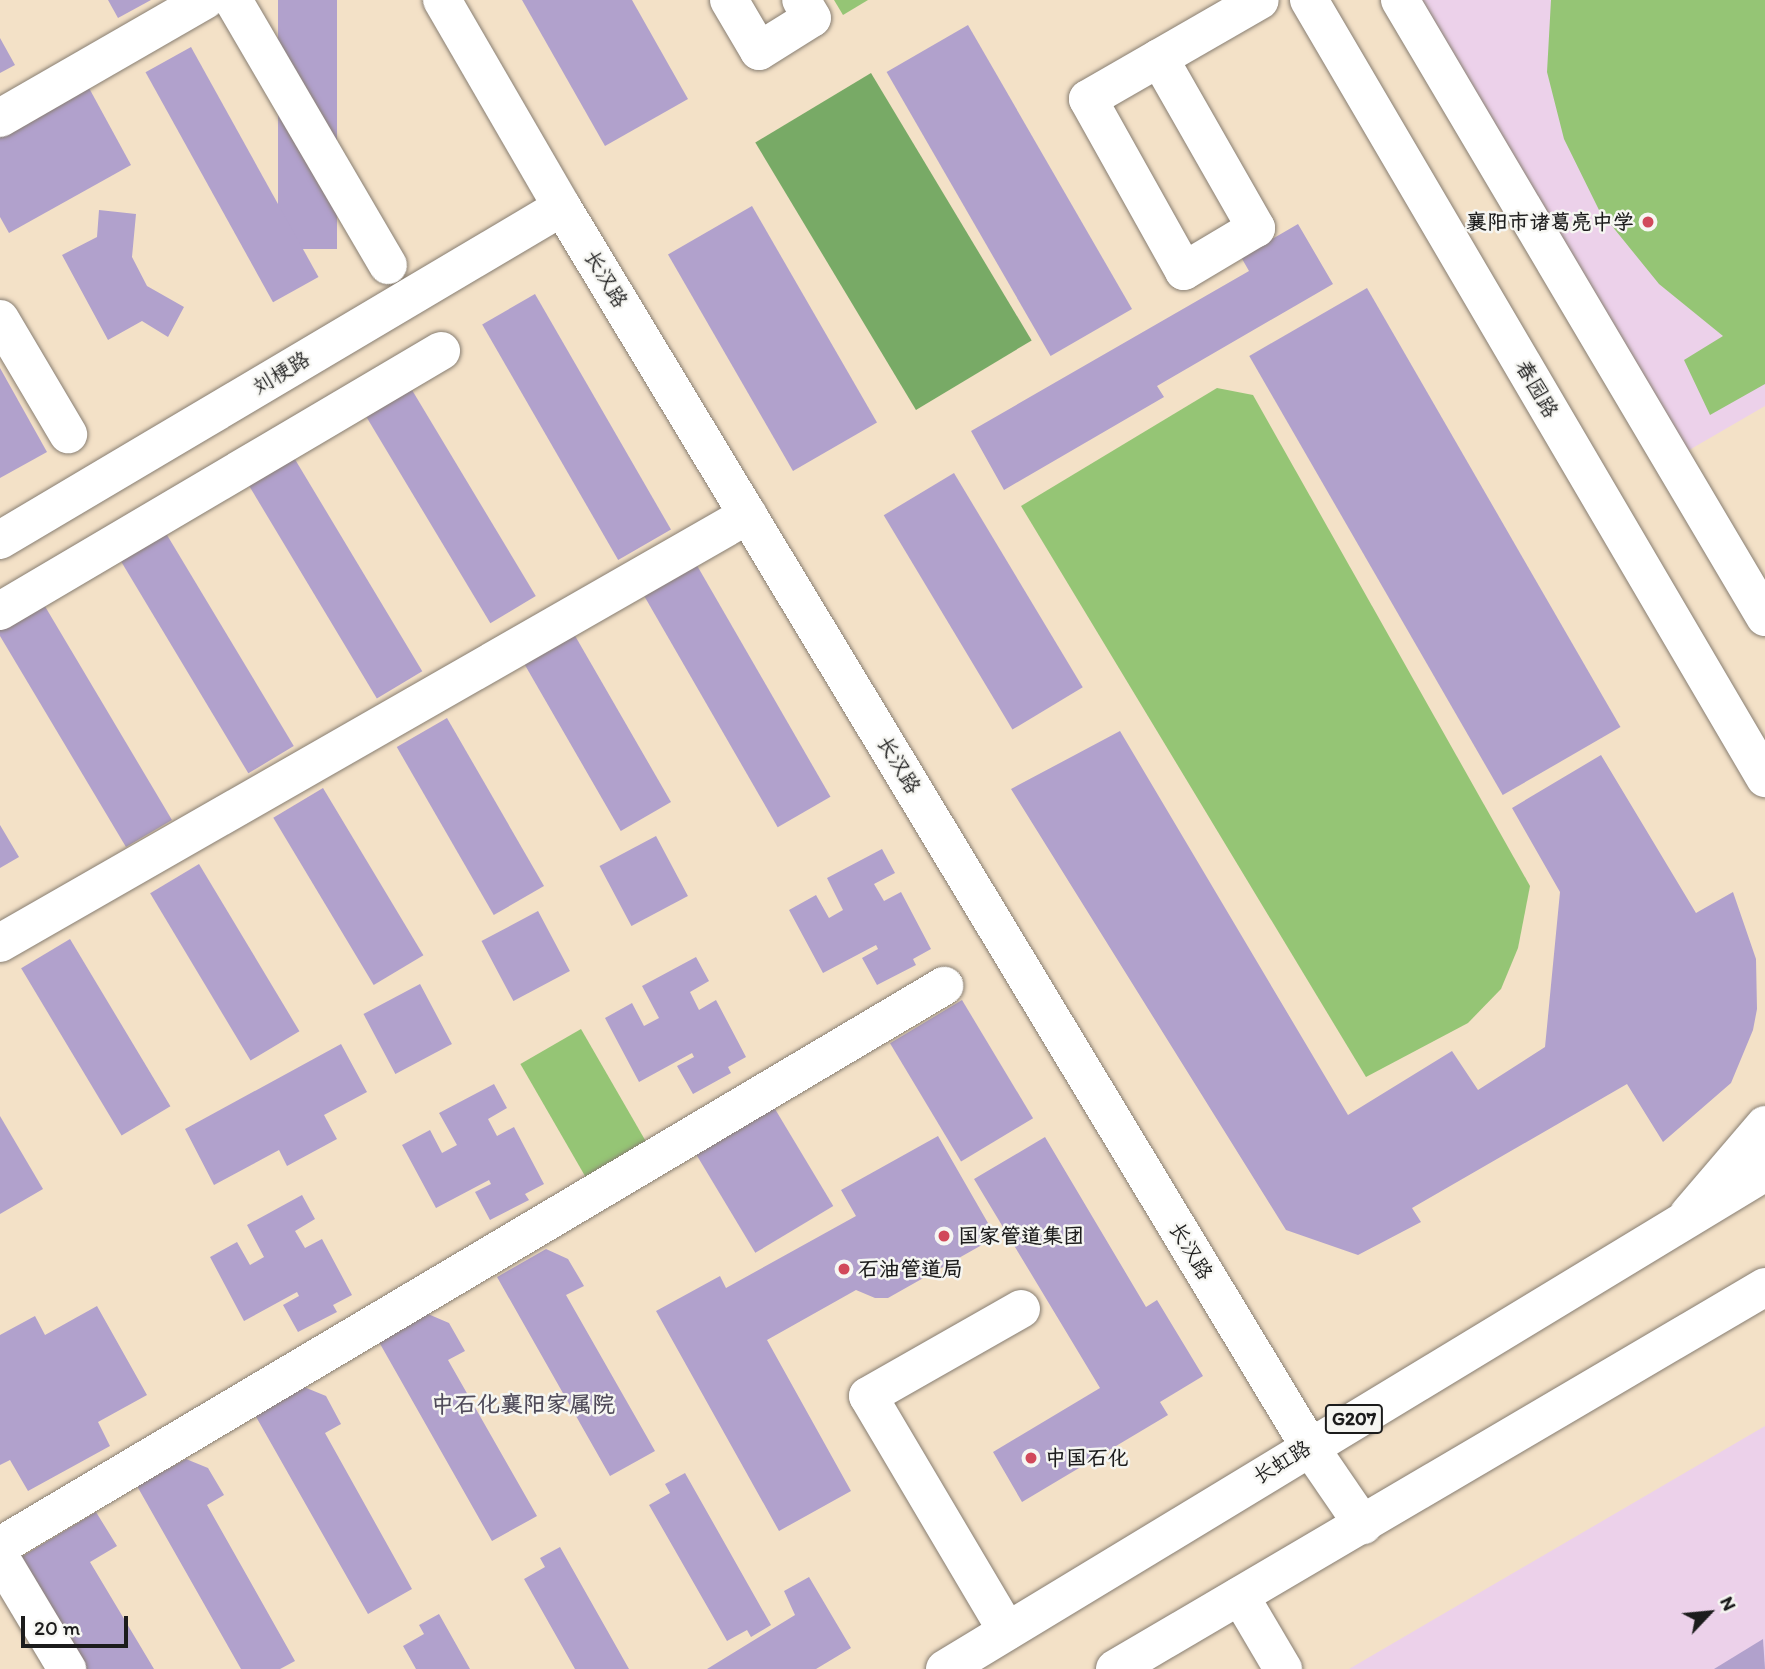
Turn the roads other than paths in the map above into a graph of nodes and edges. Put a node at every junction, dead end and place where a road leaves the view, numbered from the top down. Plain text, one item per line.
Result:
1 (205, 0) edge
2 (233, 0) edge
3 (442, 0) edge
4 (729, 0) edge
5 (801, 0) edge
6 (1259, 0) edge
7 (1308, 0) edge
8 (1400, 0) edge
9 (1159, 58) junction
10 (0, 118) edge
11 (562, 207) junction
12 (388, 265) dead end
13 (0, 319) edge
14 (440, 351) dead end
15 (294, 366) junction
16 (322, 420) junction
17 (68, 434) dead end
18 (748, 515) junction
19 (0, 540) edge
20 (0, 611) edge
21 (1765, 617) edge
22 (1765, 778) edge
23 (0, 943) edge
24 (944, 986) dead end
25 (1765, 1125) edge
26 (1765, 1172) edge
27 (1684, 1220) junction
28 (1765, 1287) edge
29 (1747, 1304) edge
30 (1020, 1308) dead end
31 (1309, 1446) junction
32 (1363, 1525) junction
33 (0, 1546) edge
34 (0, 1557) edge
35 (1240, 1596) junction
36 (1007, 1631) junction
37 (67, 1669) edge
38 (945, 1669) edge
39 (1115, 1669) edge
40 (1283, 1669) edge

1 - 10 main road
2 - 12 main road
3 - 11 main road, 长汉路
4 - 5 main road
6 - 9 main road
7 - 22 main road, 春园路
8 - 21 main road
9 - 9 main road
11 - 15 main road, 刘梗路
11 - 18 main road, 长汉路
13 - 17 main road
14 - 16 main road
15 - 16 main road
15 - 19 main road, 刘梗路
16 - 20 main road
18 - 23 main road
18 - 31 main road, 长汉路
24 - 33 main road
25 - 27 main road
26 - 27 main road, 长虹路 / G207
27 - 31 main road, 长虹路 / G207
28 - 29 main road
29 - 32 main road
30 - 36 main road
31 - 32 main road, 长汉路
31 - 36 main road, 长虹路 / G207
32 - 35 main road
34 - 37 main road
35 - 39 main road
35 - 40 main road
36 - 38 main road, 长虹路 / G207

